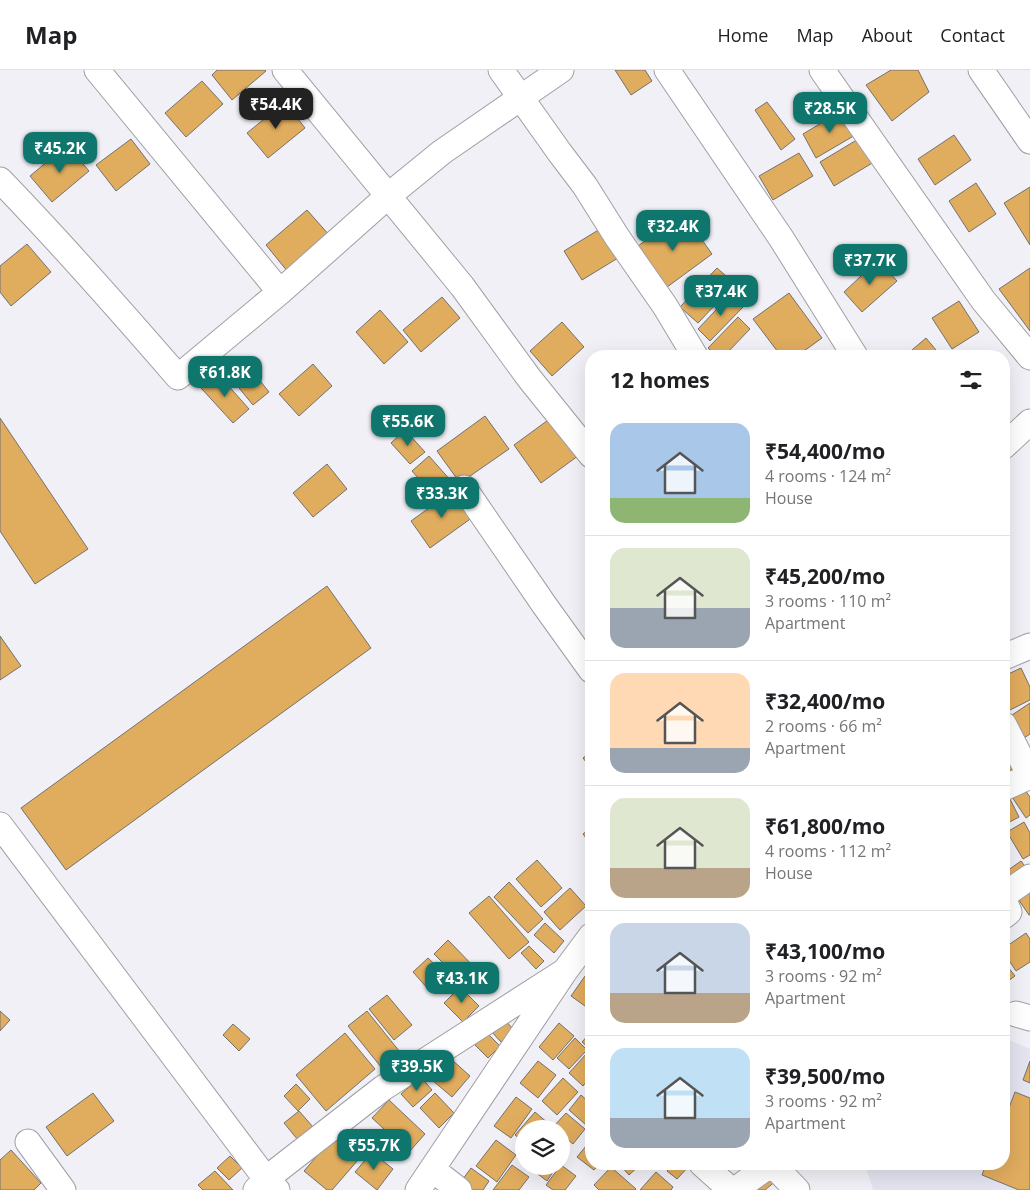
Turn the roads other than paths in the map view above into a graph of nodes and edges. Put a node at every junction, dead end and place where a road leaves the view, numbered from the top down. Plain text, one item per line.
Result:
1 (97, 70) edge
2 (285, 70) edge
3 (501, 70) edge
4 (560, 70) edge
5 (667, 70) edge
6 (822, 70) edge
7 (981, 70) edge
8 (521, 98) junction
9 (1030, 141) edge
10 (0, 180) edge
11 (388, 196) junction
12 (280, 292) junction
13 (691, 350) edge
14 (851, 350) edge
15 (1030, 357) edge
16 (1030, 422) edge
17 (1010, 440) edge
18 (585, 448) edge
19 (464, 488) dead end
20 (1030, 646) edge
21 (1010, 654) edge
22 (585, 662) edge
23 (1010, 737) edge
24 (1030, 776) edge
25 (1010, 785) edge
26 (0, 825) edge
27 (1030, 877) edge
28 (1010, 891) edge
29 (585, 944) edge
30 (565, 971) junction
31 (28, 1142) dead end
32 (432, 1169) junction
33 (709, 1170) edge
34 (763, 1170) edge
35 (778, 1170) edge
36 (266, 1186) edge
37 (63, 1190) edge
38 (418, 1190) edge
39 (459, 1190) edge
40 (731, 1190) edge
41 (735, 1190) edge
42 (798, 1190) edge

1 - 12 street
2 - 11 street
3 - 8 street
4 - 8 street
5 - 14 street
6 - 15 street
7 - 9 street
8 - 11 street
8 - 13 street
10 - 12 street
11 - 12 street
11 - 18 street
16 - 17 street
19 - 22 street
20 - 21 street
23 - 24 street
24 - 25 street
26 - 36 street
27 - 28 street
29 - 30 street
30 - 32 street
30 - 36 street
31 - 37 street
32 - 38 street
32 - 39 street
33 - 40 street
34 - 41 street
35 - 42 street

